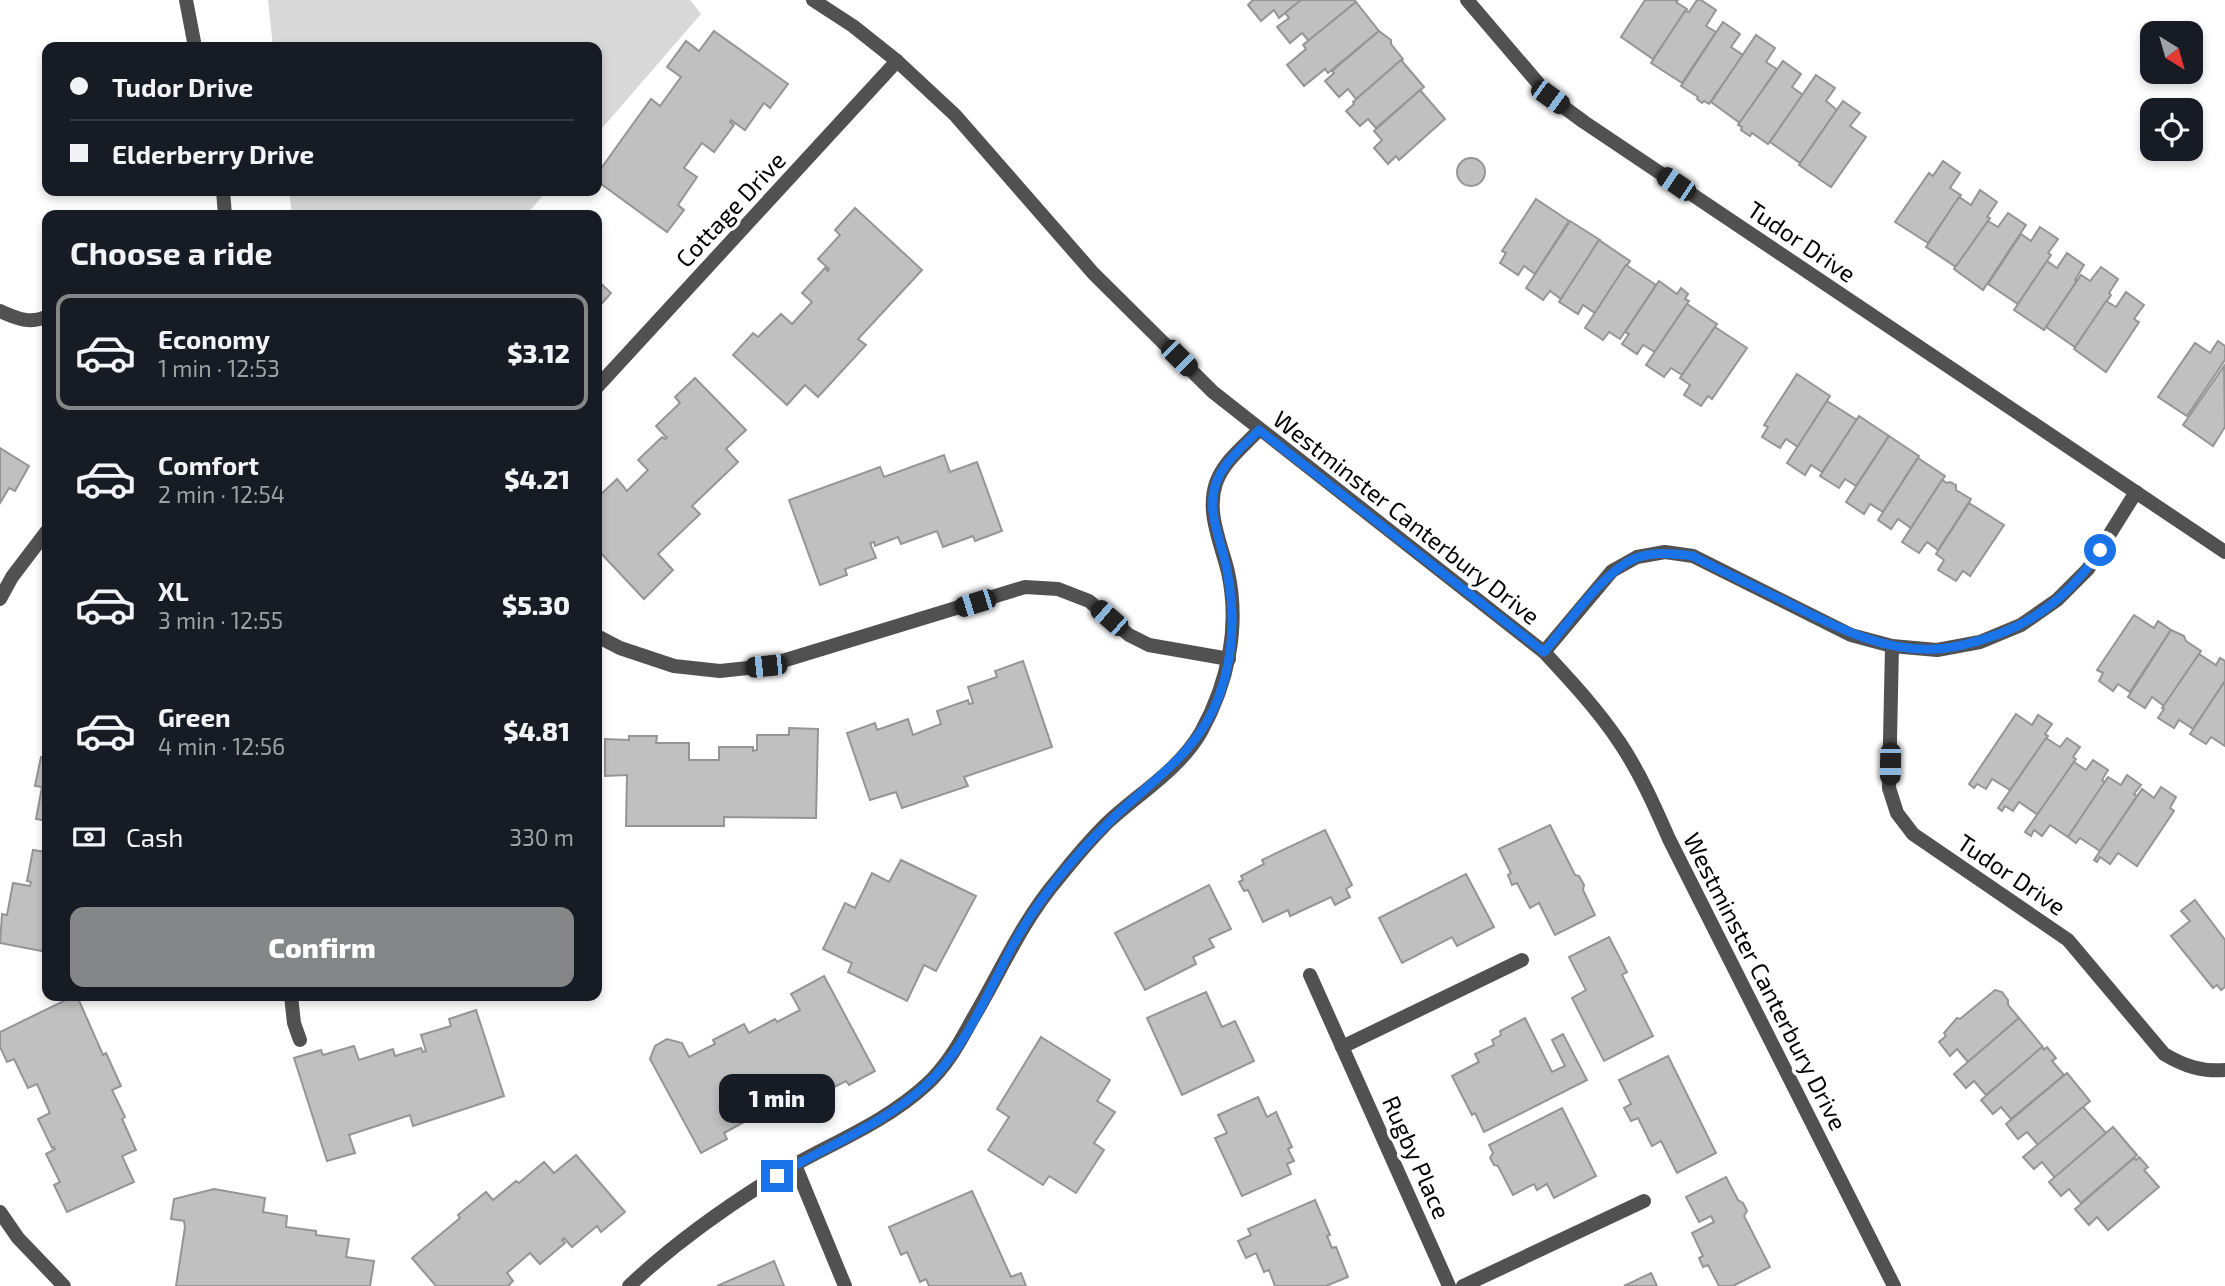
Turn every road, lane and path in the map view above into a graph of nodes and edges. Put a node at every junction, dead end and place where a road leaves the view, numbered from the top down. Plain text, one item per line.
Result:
1 (186, 0) edge
2 (813, 0) edge
3 (1467, 0) edge
4 (194, 42) edge
5 (897, 61) junction
6 (0, 311) edge
7 (42, 319) edge
8 (602, 382) edge
9 (1259, 430) junction
10 (2136, 492) junction
11 (42, 538) edge
12 (2225, 552) edge
13 (0, 599) edge
14 (602, 639) edge
15 (1892, 646) junction
16 (1544, 652) junction
17 (1229, 659) junction
18 (1522, 960) dead end
19 (1310, 975) dead end
20 (292, 1001) edge
21 (300, 1040) dead end
22 (1342, 1047) junction
23 (2225, 1070) edge
24 (795, 1165) junction
25 (1644, 1201) dead end
26 (0, 1212) edge
27 (64, 1286) edge
28 (628, 1286) edge
29 (845, 1286) edge
30 (1449, 1286) edge
31 (1463, 1286) edge
32 (1894, 1286) edge

1 - 4 street
2 - 5 street, Westminster Canterbury Drive
3 - 10 street, Tudor Drive
5 - 8 street, Cottage Drive
5 - 9 street, Westminster Canterbury Drive
6 - 7 street
9 - 16 street, Westminster Canterbury Drive
9 - 17 street
10 - 12 street, Tudor Drive
10 - 15 street
11 - 13 street
14 - 17 street
15 - 16 street
15 - 23 street, Tudor Drive
16 - 32 street, Westminster Canterbury Drive
17 - 24 street
18 - 22 street
19 - 22 street, Rugby Place
20 - 21 street
22 - 30 street, Rugby Place
24 - 28 street
24 - 29 street
25 - 31 street
26 - 27 street

